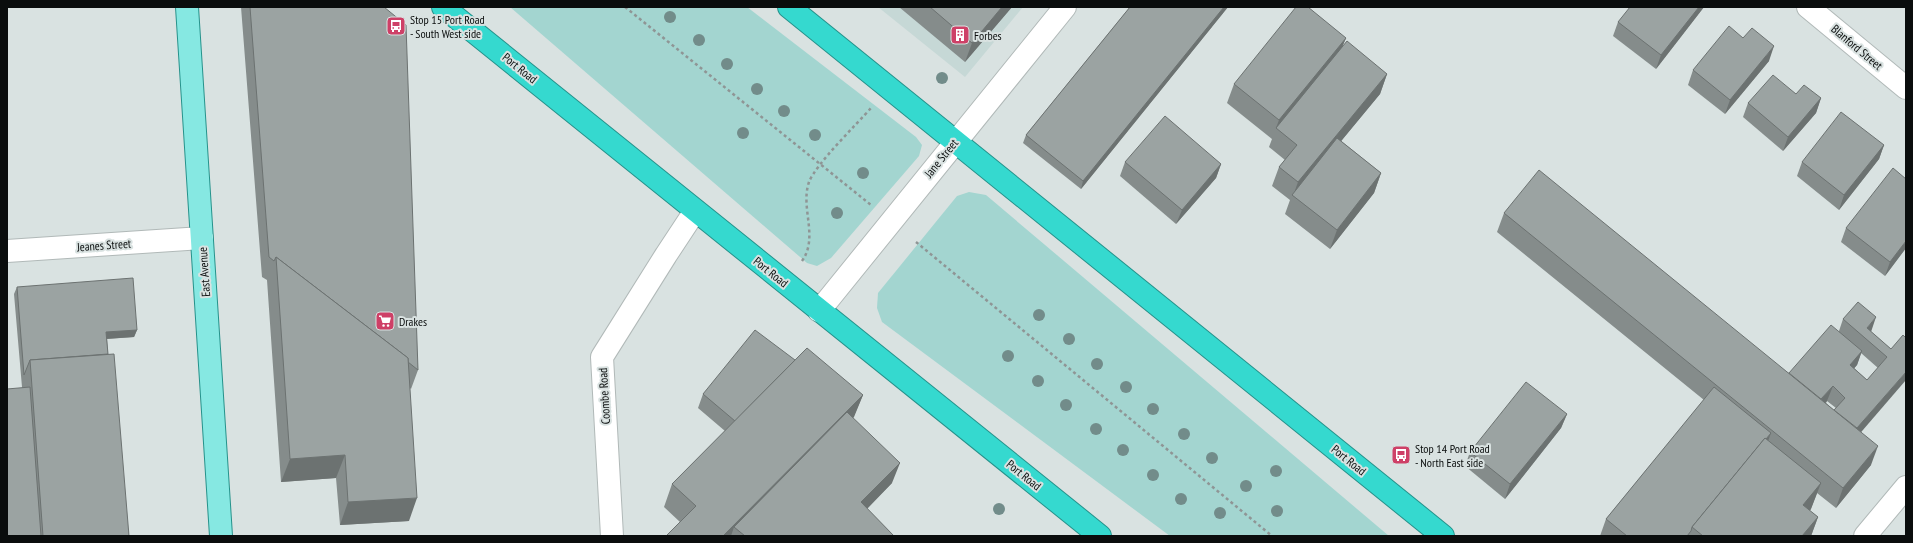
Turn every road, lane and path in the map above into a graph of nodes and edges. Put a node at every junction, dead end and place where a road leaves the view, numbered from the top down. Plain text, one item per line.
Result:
1 (187, 7) edge
2 (444, 7) edge
3 (625, 7) edge
4 (788, 7) edge
5 (1065, 7) edge
6 (1808, 7) edge
7 (1906, 88) edge
8 (875, 103) dead end
9 (956, 141) junction
10 (820, 165) junction
11 (872, 206) dead end
12 (695, 211) junction
13 (202, 238) junction
14 (916, 242) dead end
15 (7, 251) edge
16 (800, 263) dead end
17 (819, 311) junction
18 (1906, 487) edge
19 (221, 536) edge
20 (612, 536) edge
21 (1100, 536) edge
22 (1272, 536) edge
23 (1444, 536) edge
24 (1865, 536) edge

1 - 13 main road, East Avenue
2 - 12 highway, Port Road
3 - 10 path
4 - 9 highway, Port Road
5 - 9 street, Jane Street
6 - 7 street, Blanford Street
8 - 10 path
9 - 17 street, Jane Street
9 - 23 highway, Port Road
10 - 11 path
10 - 16 path
12 - 17 highway, Port Road
12 - 20 street, Coombe Road
13 - 15 street, Jeanes Street
13 - 19 main road, East Avenue
14 - 22 path
17 - 21 highway, Port Road
18 - 24 street

